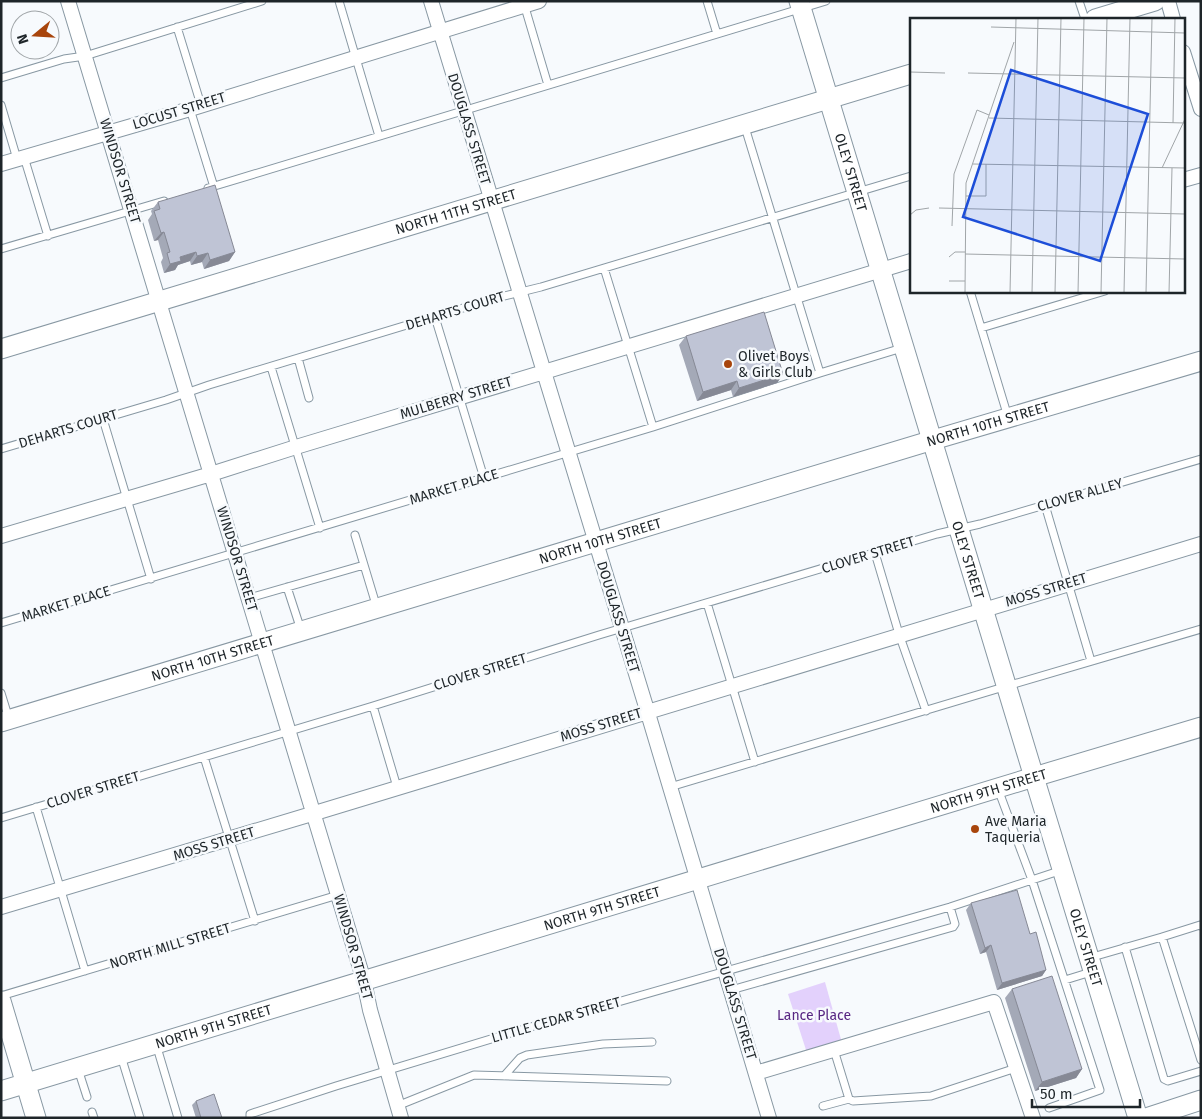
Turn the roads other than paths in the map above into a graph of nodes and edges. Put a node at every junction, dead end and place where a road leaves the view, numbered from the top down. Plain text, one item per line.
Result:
1 (68, 1) edge
2 (262, 1) edge
3 (339, 1) edge
4 (431, 1) edge
5 (540, 1) edge
6 (707, 1) edge
7 (826, 1) edge
8 (1079, 1) edge
9 (1155, 1) edge
10 (1168, 1) edge
11 (524, 4) edge
12 (800, 5) edge
13 (1085, 18) edge
14 (1098, 18) edge
15 (1173, 18) edge
16 (177, 28) junction
17 (440, 32) junction
18 (717, 34) junction
19 (1184, 55) edge
20 (85, 56) junction
21 (356, 58) junction
22 (910, 74) edge
23 (1, 78) edge
24 (548, 84) junction
25 (828, 99) junction
26 (1, 105) edge
27 (195, 107) junction
28 (1201, 109) edge
29 (464, 110) junction
30 (744, 124) junction
31 (108, 132) junction
32 (379, 136) junction
33 (21, 158) junction
34 (1, 164) edge
35 (1201, 175) edge
36 (910, 176) edge
37 (1184, 180) edge
38 (214, 187) junction
39 (205, 189) edge
40 (857, 192) junction
41 (168, 200) edge
42 (491, 201) junction
43 (131, 211) junction
44 (772, 218) junction
45 (48, 236) junction
46 (1, 250) edge
47 (910, 260) edge
48 (604, 268) junction
49 (881, 270) junction
50 (519, 292) junction
51 (970, 292) edge
52 (1101, 292) edge
53 (796, 295) junction
54 (159, 302) junction
55 (435, 317) junction
56 (981, 328) junction
57 (628, 346) junction
58 (905, 348) junction
59 (1, 349) edge
60 (298, 358) junction
61 (1201, 361) edge
62 (271, 367) junction
63 (544, 372) junction
64 (820, 373) junction
65 (186, 393) junction
66 (459, 397) junction
67 (310, 398) dead end
68 (1008, 418) junction
69 (103, 419) junction
70 (653, 427) junction
71 (933, 440) junction
72 (296, 447) junction
73 (1, 449) edge
74 (568, 453) junction
75 (1201, 459) edge
76 (211, 474) junction
77 (484, 478) junction
78 (127, 499) junction
79 (1045, 505) junction
80 (320, 528) junction
81 (959, 529) junction
82 (355, 535) dead end
83 (1, 536) edge
84 (596, 542) junction
85 (1201, 544) edge
86 (875, 553) junction
87 (235, 554) junction
88 (364, 565) junction
89 (151, 579) junction
90 (1068, 583) junction
91 (287, 587) junction
92 (249, 598) junction
93 (706, 604) junction
94 (378, 608) junction
95 (984, 608) junction
96 (1, 624) edge
97 (622, 629) junction
98 (1201, 629) edge
99 (302, 632) junction
100 (899, 634) junction
101 (262, 644) junction
102 (1091, 661) junction
103 (731, 685) junction
104 (1007, 686) junction
105 (1, 693) edge
106 (373, 706) junction
107 (647, 710) junction
108 (926, 711) junction
109 (5, 721) edge
110 (1201, 727) edge
111 (289, 731) junction
112 (204, 756) junction
113 (754, 762) junction
114 (1034, 777) junction
115 (397, 787) junction
116 (670, 787) junction
117 (998, 788) junction
118 (36, 807) junction
119 (314, 813) junction
120 (1, 818) edge
121 (230, 839) junction
122 (1062, 870) junction
123 (698, 879) junction
124 (1032, 880) junction
125 (60, 889) junction
126 (338, 895) junction
127 (1, 907) edge
128 (950, 908) junction
129 (254, 921) junction
130 (1201, 925) edge
131 (1162, 938) junction
132 (1125, 947) junction
133 (1092, 965) junction
134 (725, 971) junction
135 (85, 972) junction
136 (1065, 980) junction
137 (364, 981) junction
138 (731, 990) junction
139 (1, 996) edge
140 (1, 1001) edge
141 (652, 1042) dead end
142 (156, 1044) junction
143 (834, 1050) junction
144 (121, 1055) junction
145 (1201, 1060) edge
146 (77, 1068) junction
147 (1016, 1068) junction
148 (388, 1070) junction
149 (1201, 1070) edge
150 (756, 1073) junction
151 (504, 1076) junction
152 (667, 1080) dead end
153 (26, 1083) junction
154 (1, 1091) edge
155 (87, 1098) dead end
156 (849, 1099) junction
157 (1201, 1100) edge
158 (823, 1106) dead end
159 (1049, 1108) dead end
160 (399, 1112) edge
161 (36, 1118) edge
162 (140, 1118) edge
163 (178, 1118) edge
164 (250, 1118) edge
165 (769, 1118) edge
166 (1033, 1118) edge
167 (1138, 1118) edge
168 (1146, 1118) edge

1 - 20 street, WINDSOR STREET
2 - 16 lane
3 - 21 lane
4 - 17 street, DOUGLASS STREET
5 - 11 street, LOCUST STREET
6 - 18 lane
7 - 12 lane
8 - 13 lane
9 - 14 street
10 - 15 street
11 - 17 street, LOCUST STREET
11 - 24 lane
12 - 18 lane
12 - 25 street, OLEY STREET
16 - 20 lane
16 - 27 lane
17 - 21 street, LOCUST STREET
17 - 29 street, DOUGLASS STREET
18 - 24 lane
19 - 28 street
20 - 23 lane
20 - 31 street, WINDSOR STREET
21 - 27 street, LOCUST STREET
21 - 32 lane
22 - 25 street, NORTH 11TH STREET
24 - 29 lane
25 - 30 street, NORTH 11TH STREET
25 - 40 street, OLEY STREET
26 - 33 lane
27 - 31 street, LOCUST STREET
27 - 38 lane
29 - 32 lane
29 - 42 street, DOUGLASS STREET
30 - 42 street, NORTH 11TH STREET
30 - 44 lane
31 - 33 street, LOCUST STREET
31 - 43 street, WINDSOR STREET
32 - 38 lane
33 - 34 street, LOCUST STREET
33 - 45 lane
35 - 37 street
36 - 40 lane, DEHARTS COURT
38 - 39 lane
40 - 44 lane, DEHARTS COURT
40 - 49 street, OLEY STREET
41 - 43 lane
42 - 50 street, DOUGLASS STREET
42 - 54 street, NORTH 11TH STREET
43 - 45 lane
43 - 54 street, WINDSOR STREET
44 - 48 lane, DEHARTS COURT
44 - 53 lane
45 - 46 lane
47 - 49 street, MULBERRY STREET
48 - 50 lane, DEHARTS COURT
48 - 57 lane
49 - 53 street, MULBERRY STREET
49 - 58 street, OLEY STREET
50 - 55 lane, DEHARTS COURT
50 - 63 street, DOUGLASS STREET
51 - 56 lane
52 - 56 lane
53 - 57 street, MULBERRY STREET
53 - 64 lane
54 - 59 street, NORTH 11TH STREET
54 - 65 street, WINDSOR STREET
55 - 60 lane, DEHARTS COURT
55 - 66 lane
56 - 68 lane
57 - 63 street, MULBERRY STREET
57 - 70 lane
58 - 64 lane, MARKET PLACE
58 - 71 street, OLEY STREET
60 - 62 lane, DEHARTS COURT
60 - 67 lane
61 - 68 street, NORTH 10TH STREET
62 - 65 lane, DEHARTS COURT
62 - 72 lane
63 - 66 street, MULBERRY STREET
63 - 74 street, DOUGLASS STREET
64 - 70 lane, MARKET PLACE
65 - 69 lane, DEHARTS COURT
65 - 76 street, WINDSOR STREET
66 - 72 street, MULBERRY STREET
66 - 77 lane
68 - 71 street, NORTH 10TH STREET
69 - 73 lane, DEHARTS COURT
69 - 78 lane
70 - 74 lane, MARKET PLACE
71 - 81 street, OLEY STREET
71 - 84 street, NORTH 10TH STREET
72 - 76 street, MULBERRY STREET
72 - 80 lane
74 - 77 lane, MARKET PLACE
74 - 84 street, DOUGLASS STREET
75 - 79 lane, CLOVER ALLEY
76 - 78 street, MULBERRY STREET
76 - 87 street, WINDSOR STREET
77 - 80 lane, MARKET PLACE
78 - 83 street, MULBERRY STREET
78 - 89 lane
79 - 81 lane, CLOVER ALLEY
79 - 90 lane
80 - 87 lane, MARKET PLACE
81 - 86 lane, CLOVER STREET
81 - 95 street, OLEY STREET
82 - 88 lane
84 - 94 street, NORTH 10TH STREET
84 - 97 street, DOUGLASS STREET
85 - 90 street, MOSS STREET
86 - 93 lane, CLOVER STREET
86 - 100 lane
87 - 89 lane, MARKET PLACE
87 - 92 street, WINDSOR STREET
88 - 91 lane
88 - 94 lane
89 - 96 lane, MARKET PLACE
90 - 95 street, MOSS STREET
90 - 102 lane
91 - 92 lane
91 - 99 lane
92 - 101 street, WINDSOR STREET
93 - 97 lane, CLOVER STREET
93 - 103 lane
94 - 99 street, NORTH 10TH STREET
95 - 100 street, MOSS STREET
95 - 104 street, OLEY STREET
97 - 106 lane, CLOVER STREET
97 - 107 street, DOUGLASS STREET
98 - 102 lane
99 - 101 street, NORTH 10TH STREET
100 - 103 street, MOSS STREET
100 - 108 lane
101 - 109 street, NORTH 10TH STREET
101 - 111 street, WINDSOR STREET
102 - 104 lane
103 - 107 street, MOSS STREET
103 - 113 lane
104 - 108 lane
104 - 114 street, OLEY STREET
105 - 109 lane
106 - 111 lane, CLOVER STREET
106 - 115 lane
107 - 115 street, MOSS STREET
107 - 116 street, DOUGLASS STREET
108 - 113 lane
110 - 114 street, NORTH 9TH STREET
111 - 112 lane, CLOVER STREET
111 - 119 street, WINDSOR STREET
112 - 118 lane, CLOVER STREET
112 - 121 lane
113 - 116 lane
114 - 117 street, NORTH 9TH STREET
114 - 122 street, OLEY STREET
115 - 119 street, MOSS STREET
116 - 123 street, DOUGLASS STREET
117 - 123 street, NORTH 9TH STREET
117 - 124 lane
118 - 120 lane, CLOVER STREET
118 - 125 lane
119 - 121 street, MOSS STREET
119 - 126 street, WINDSOR STREET
121 - 125 street, MOSS STREET
121 - 129 lane
122 - 124 lane, LITTLE CEDAR STREET
122 - 133 street, OLEY STREET
123 - 134 street, DOUGLASS STREET
123 - 137 street, NORTH 9TH STREET
124 - 128 lane, LITTLE CEDAR STREET
124 - 136 lane
125 - 127 street, MOSS STREET
125 - 135 lane
126 - 129 lane, NORTH MILL STREET
126 - 137 street, WINDSOR STREET
128 - 134 lane, LITTLE CEDAR STREET
128 - 138 lane
129 - 135 lane, NORTH MILL STREET
130 - 131 lane
131 - 132 lane
131 - 145 lane
132 - 133 lane
132 - 149 lane
133 - 136 lane
133 - 167 street, OLEY STREET
134 - 138 street, DOUGLASS STREET
134 - 148 lane, LITTLE CEDAR STREET
135 - 139 lane, NORTH MILL STREET
136 - 159 lane
137 - 142 street, NORTH 9TH STREET
137 - 148 street, WINDSOR STREET
138 - 150 street, DOUGLASS STREET
140 - 153 street
141 - 151 lane
142 - 144 street, NORTH 9TH STREET
142 - 163 lane
143 - 147 street
143 - 150 street
143 - 156 lane
144 - 146 street, NORTH 9TH STREET
144 - 162 lane
146 - 153 street, NORTH 9TH STREET
146 - 155 lane
147 - 156 lane
147 - 166 street
148 - 160 street, WINDSOR STREET
148 - 164 lane, LITTLE CEDAR STREET
150 - 165 street, DOUGLASS STREET
151 - 152 lane
151 - 160 lane
153 - 154 street, NORTH 9TH STREET
153 - 161 street
156 - 158 lane
157 - 168 street

